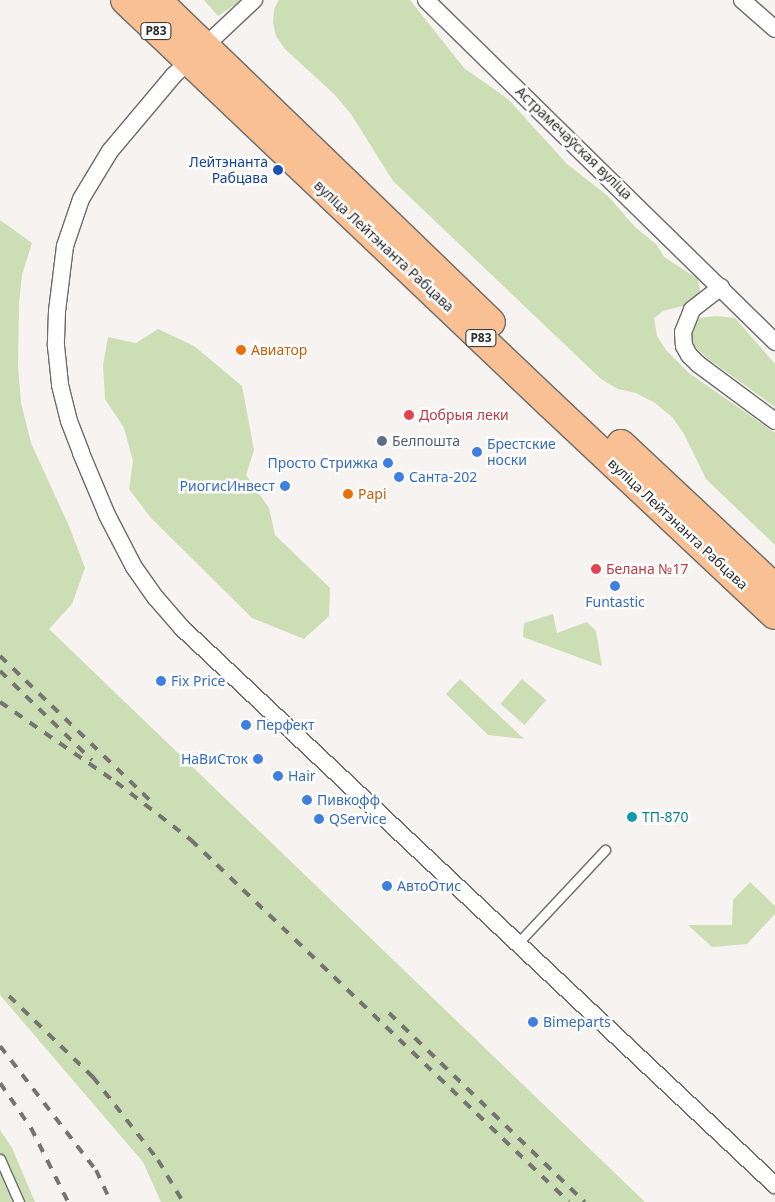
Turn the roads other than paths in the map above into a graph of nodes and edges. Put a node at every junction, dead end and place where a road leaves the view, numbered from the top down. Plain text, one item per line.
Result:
1 (125, 0) edge
2 (157, 0) edge
3 (254, 0) edge
4 (426, 0) edge
5 (742, 0) edge
6 (775, 29) edge
7 (197, 53) junction
8 (721, 287) junction
9 (775, 342) edge
10 (775, 421) edge
11 (775, 588) edge
12 (775, 615) edge
13 (605, 850) dead end
14 (517, 944) junction
15 (0, 1159) edge
16 (775, 1185) edge
17 (19, 1202) edge

1 - 7 highway, вуліца Лейтэнанта Рабцава / Р83
2 - 7 highway, вуліца Лейтэнанта Рабцава / Р83
3 - 7 street
4 - 8 street, Астрамечаўская вуліца
5 - 6 street
7 - 11 highway, вуліца Лейтэнанта Рабцава / Р83
7 - 12 highway, вуліца Лейтэнанта Рабцава / Р83
7 - 14 street
8 - 9 street, Астрамечаўская вуліца
8 - 10 street
13 - 14 lane
14 - 16 street
15 - 17 lane

